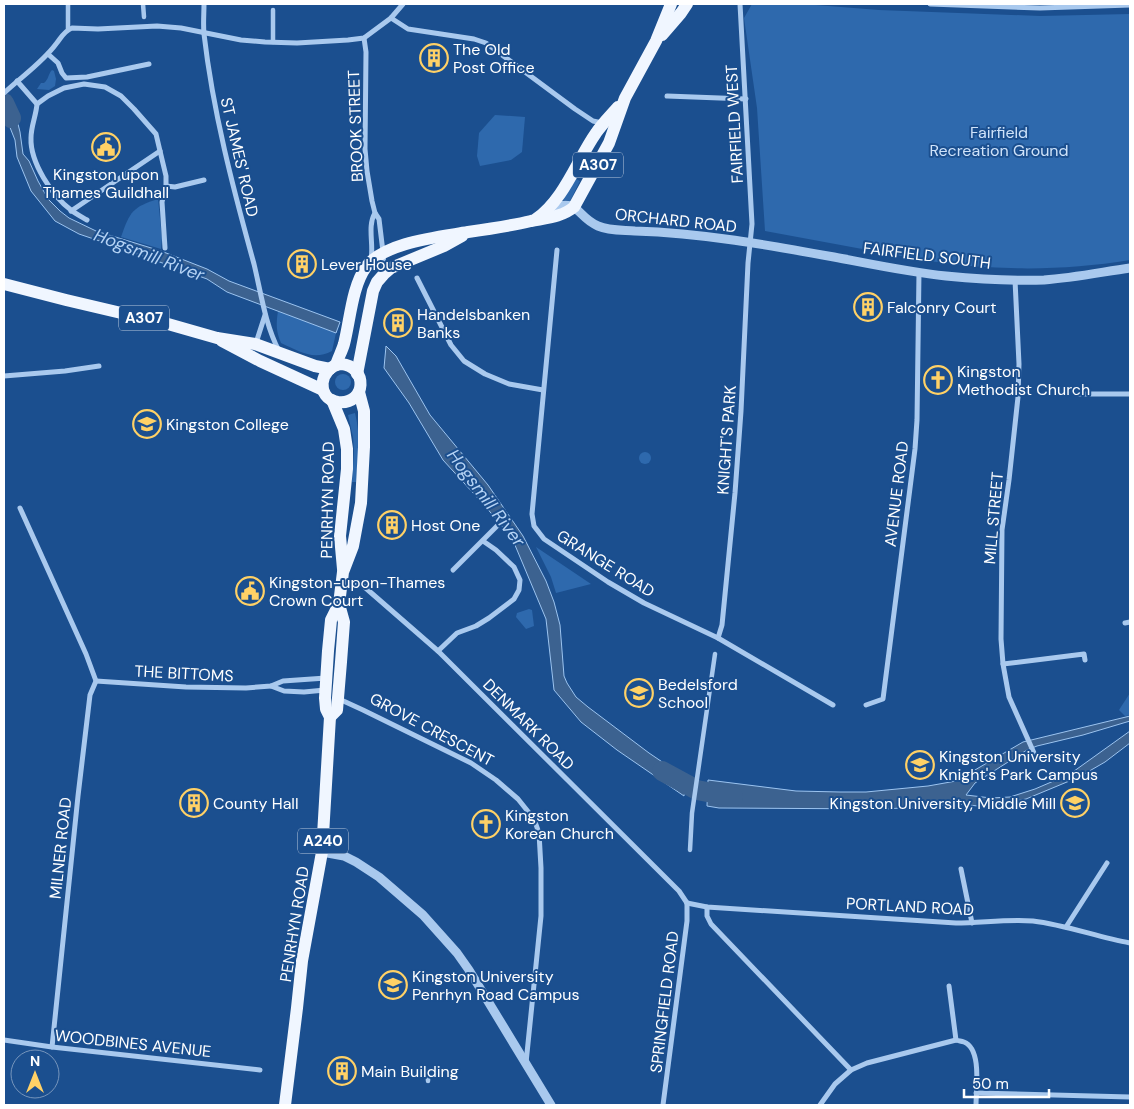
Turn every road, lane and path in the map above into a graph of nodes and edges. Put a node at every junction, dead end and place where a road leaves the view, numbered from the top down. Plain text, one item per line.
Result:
1 (68, 4) edge
2 (143, 4) edge
3 (204, 4) edge
4 (404, 4) edge
5 (672, 4) edge
6 (687, 4) edge
7 (740, 4) edge
8 (930, 4) edge
9 (1130, 5) edge
10 (1031, 6) edge
11 (273, 10) dead end
12 (144, 17) dead end
13 (391, 18) junction
14 (68, 29) junction
15 (204, 32) junction
16 (364, 38) junction
17 (656, 41) junction
18 (272, 42) junction
19 (48, 54) junction
20 (149, 64) dead end
21 (17, 81) junction
22 (4, 93) edge
23 (666, 96) dead end
24 (746, 99) junction
25 (37, 104) junction
26 (603, 124) junction
27 (160, 151) junction
28 (204, 180) dead end
29 (166, 186) junction
30 (574, 208) junction
31 (549, 209) junction
32 (71, 211) junction
33 (375, 213) junction
34 (87, 220) dead end
35 (532, 221) junction
36 (468, 232) junction
37 (751, 243) junction
38 (165, 248) dead end
39 (557, 250) dead end
40 (384, 252) junction
41 (371, 261) junction
42 (1130, 268) edge
43 (919, 272) junction
44 (384, 274) junction
45 (417, 278) dead end
46 (1015, 280) junction
47 (4, 284) edge
48 (265, 314) junction
49 (217, 338) junction
50 (255, 344) junction
51 (280, 353) junction
52 (100, 366) dead end
53 (333, 367) junction
54 (357, 374) junction
55 (4, 376) edge
56 (323, 390) junction
57 (543, 390) junction
58 (359, 392) junction
59 (1079, 394) dead end
60 (1130, 394) edge
61 (332, 400) junction
62 (20, 508) dead end
63 (498, 525) dead end
64 (484, 541) junction
65 (453, 570) dead end
66 (342, 576) junction
67 (718, 638) junction
68 (438, 651) junction
69 (715, 654) dead end
70 (1085, 660) dead end
71 (1003, 664) junction
72 (96, 681) junction
73 (272, 686) junction
74 (332, 689) junction
75 (833, 705) dead end
76 (866, 705) dead end
77 (1033, 751) dead end
78 (690, 850) dead end
79 (322, 852) junction
80 (1107, 863) dead end
81 (961, 869) dead end
82 (687, 903) junction
83 (706, 906) junction
84 (972, 923) junction
85 (1066, 927) junction
86 (1130, 943) edge
87 (949, 986) dead end
88 (4, 1040) edge
89 (956, 1040) junction
90 (52, 1047) junction
91 (526, 1063) junction
92 (260, 1070) dead end
93 (851, 1070) junction
94 (976, 1093) junction
95 (1130, 1097) edge
96 (285, 1105) edge
97 (551, 1105) edge
98 (663, 1105) edge
99 (820, 1105) edge
100 (976, 1105) edge

1 - 14 street
2 - 12 street
3 - 15 street, ST JAMES' ROAD
4 - 13 street
5 - 17 main road, A307
6 - 17 main road, A307
7 - 24 street, FAIRFIELD WEST
8 - 10 street
9 - 10 street
11 - 18 street
13 - 16 street
13 - 26 street
14 - 15 street
14 - 19 street
15 - 18 street
15 - 48 street, ST JAMES' ROAD
16 - 18 street
16 - 33 street, BROOK STREET
17 - 26 main road, A307
19 - 20 street
19 - 21 street
21 - 22 street
21 - 25 street
23 - 24 street
24 - 37 street, FAIRFIELD WEST
25 - 27 street
25 - 32 street
26 - 30 main road, A307
26 - 31 main road, A307
27 - 29 street
27 - 32 street
28 - 29 street
29 - 38 street
30 - 31 street
30 - 35 main road, A307
30 - 37 street, ORCHARD ROAD
31 - 35 main road, A307
32 - 34 street
33 - 40 street, BROOK STREET
33 - 41 street, BROOK STREET
35 - 36 main road, A307
36 - 40 main road, A307
36 - 44 main road, A307
37 - 43 street, FAIRFIELD SOUTH
37 - 67 street, KNIGHT'S PARK
39 - 57 street, GRANGE ROAD
40 - 41 main road, A307
40 - 44 street, BROOK STREET
41 - 53 main road, A307
42 - 46 street, FAIRFIELD SOUTH
43 - 46 street, FAIRFIELD SOUTH
43 - 76 street, AVENUE ROAD
44 - 54 main road
45 - 57 street
46 - 71 street, MILL STREET
47 - 49 main road, A307
48 - 50 street
48 - 51 street, ST JAMES' ROAD
49 - 50 main road, A307
49 - 56 main road, A307
50 - 51 main road, A307
51 - 53 main road, A307
52 - 55 street
53 - 54 main road
53 - 56 main road
54 - 58 main road
56 - 61 main road
57 - 67 street, GRANGE ROAD
58 - 61 main road
58 - 66 main road, PENRHYN ROAD / A240
59 - 60 street
61 - 66 main road, PENRHYN ROAD / A240
62 - 72 street
63 - 64 street
64 - 65 street
64 - 68 street
66 - 68 street, DENMARK ROAD
66 - 74 main road, PENRHYN ROAD / A240
67 - 75 street, GRANGE ROAD
68 - 82 street, DENMARK ROAD
69 - 78 street
70 - 71 street
71 - 77 street, MILL STREET
72 - 73 street, THE BITTOMS
72 - 90 street, MILNER ROAD
73 - 74 street
73 - 74 street
74 - 79 main road, PENRHYN ROAD / A240
74 - 91 street, GROVE CRESCENT
79 - 91 street
79 - 96 main road, PENRHYN ROAD / A240
80 - 85 street
81 - 84 street
82 - 83 street, PORTLAND ROAD
82 - 98 street, SPRINGFIELD ROAD
83 - 84 street, PORTLAND ROAD
83 - 93 street
84 - 85 street, PORTLAND ROAD
85 - 86 street, PORTLAND ROAD
87 - 89 street
88 - 90 street, WOODBINES AVENUE
89 - 93 street
89 - 94 street
90 - 92 street, WOODBINES AVENUE
91 - 97 street
93 - 99 street
94 - 95 street
94 - 100 street

